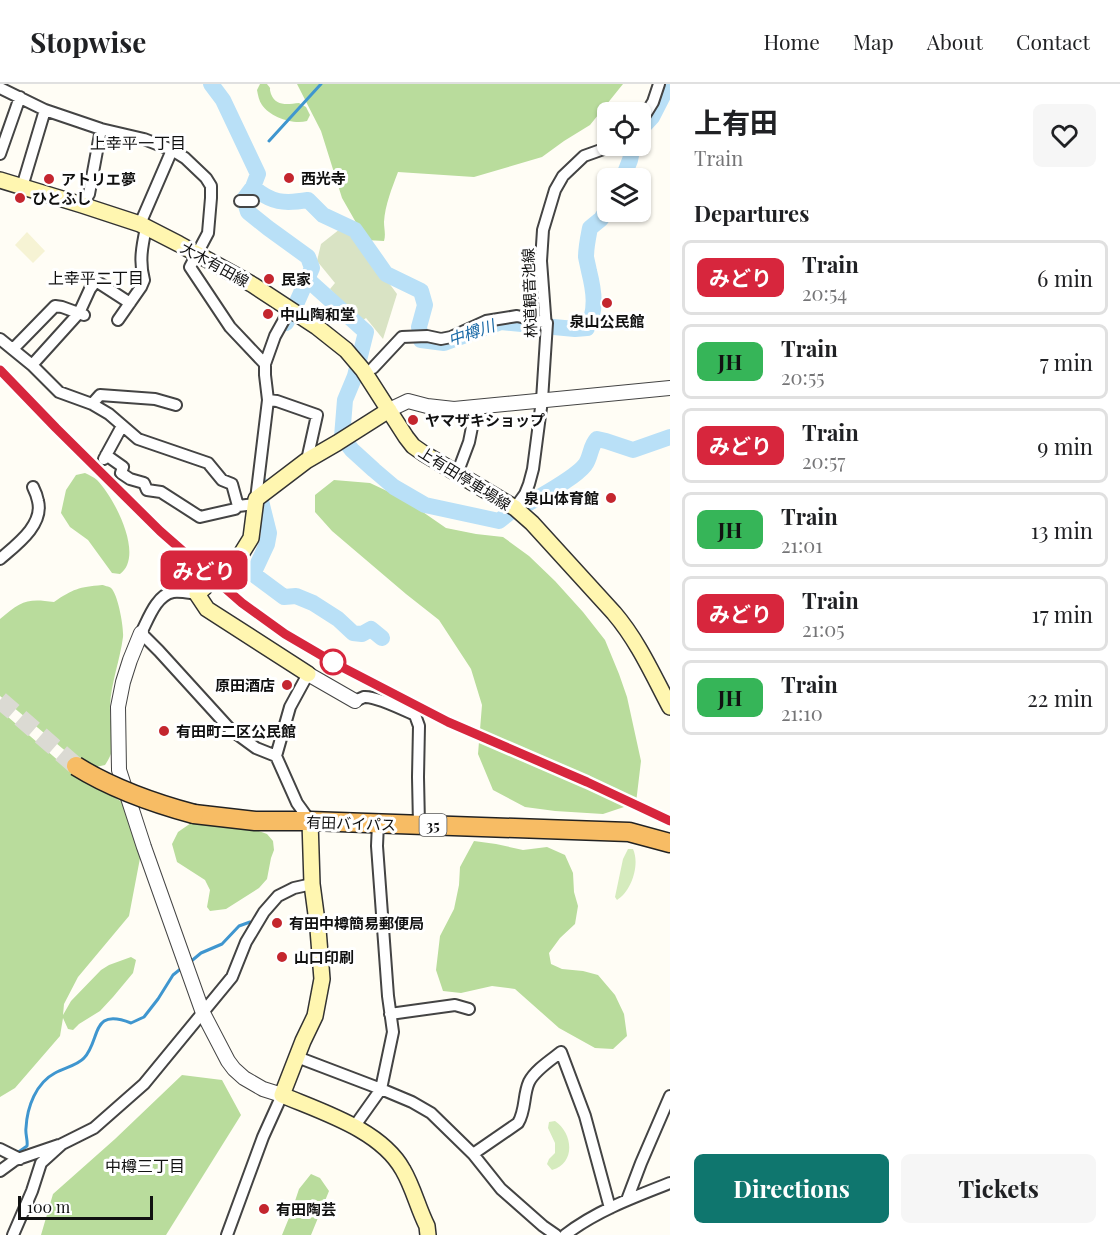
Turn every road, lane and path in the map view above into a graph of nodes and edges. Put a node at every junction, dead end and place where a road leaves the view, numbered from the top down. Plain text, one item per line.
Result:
1 (659, 84) edge
2 (0, 88) edge
3 (20, 97) junction
4 (651, 105) edge
5 (45, 110) junction
6 (101, 129) junction
7 (172, 150) junction
8 (597, 151) edge
9 (0, 154) edge
10 (0, 180) edge
11 (22, 187) junction
12 (240, 201) dead end
13 (253, 201) dead end
14 (82, 205) junction
15 (143, 226) junction
16 (197, 254) junction
17 (130, 303) junction
18 (290, 309) junction
19 (82, 314) junction
20 (117, 320) dead end
21 (547, 322) junction
22 (0, 339) edge
23 (13, 349) junction
24 (265, 364) junction
25 (32, 365) junction
26 (373, 368) dead end
27 (670, 388) edge
28 (542, 400) junction
29 (271, 401) junction
30 (92, 404) junction
31 (176, 405) dead end
32 (474, 407) junction
33 (389, 410) junction
34 (122, 426) junction
35 (307, 460) junction
36 (458, 474) junction
37 (33, 487) dead end
38 (256, 502) junction
39 (238, 506) junction
40 (515, 508) junction
41 (0, 559) edge
42 (222, 569) tunnel mouth
43 (201, 590) joint
44 (141, 633) junction
45 (308, 674) junction
46 (355, 701) joint
47 (670, 707) edge
48 (276, 756) junction
49 (76, 766) tunnel mouth
50 (310, 821) junction
51 (378, 823) junction
52 (419, 825) junction
53 (670, 843) edge
54 (312, 884) junction
55 (469, 1009) dead end
56 (203, 1013) junction
57 (390, 1014) junction
58 (297, 1057) junction
59 (381, 1089) junction
60 (282, 1095) junction
61 (670, 1096) edge
62 (354, 1127) junction
63 (62, 1144) junction
64 (0, 1149) edge
65 (472, 1154) junction
66 (20, 1159) junction
67 (0, 1171) edge
68 (670, 1183) edge
69 (627, 1200) junction
70 (610, 1208) junction
71 (13, 1235) edge
72 (227, 1235) edge
73 (428, 1235) edge
74 (556, 1235) edge
75 (565, 1235) edge

1 - 4 street
2 - 3 street
3 - 5 street
3 - 9 street
5 - 6 street
5 - 11 street
6 - 7 street
6 - 14 street
7 - 15 street
7 - 16 street
8 - 21 street, 林道観音池線
10 - 11 main road, 大木有田線
11 - 14 main road, 大木有田線
12 - 13 street
14 - 15 main road, 大木有田線
15 - 16 main road, 大木有田線
15 - 17 street
16 - 18 main road, 大木有田線
16 - 24 street
17 - 19 street
17 - 20 street
18 - 24 street
18 - 33 main road, 大木有田線
19 - 23 street
19 - 25 street
21 - 26 street
21 - 28 street, 林道観音池線
21 - 28 street
22 - 23 street
23 - 25 street
24 - 29 street
25 - 30 street
27 - 28 street
28 - 32 street
28 - 40 street
29 - 35 street
29 - 38 street
30 - 31 street
30 - 34 street
32 - 33 street
32 - 36 street
33 - 35 main road
33 - 36 main road, 上有田停車場線
34 - 39 street
34 - 39 street
35 - 38 main road
36 - 40 main road, 上有田停車場線
37 - 41 street
38 - 39 street
38 - 42 main road
40 - 47 main road, 上有田停車場線
43 - 44 street
43 - 45 main road
44 - 48 street
44 - 56 street
45 - 46 street
45 - 48 street
46 - 52 street
48 - 50 street
49 - 50 highway, 有田バイパス / 35, bridge
50 - 51 highway, 有田バイパス / 35
50 - 54 main road
51 - 52 highway, 有田バイパス / 35
51 - 57 street
52 - 53 highway, 有田バイパス / 35
54 - 56 street
54 - 58 main road
55 - 57 street
56 - 60 street
56 - 63 street
57 - 59 street
58 - 59 street
58 - 60 main road
59 - 62 street
59 - 65 street
60 - 62 main road
60 - 72 street
61 - 69 street
62 - 73 main road
63 - 66 street
63 - 71 street
64 - 66 street
65 - 70 street
65 - 74 street
66 - 67 street
68 - 69 street
69 - 70 street
70 - 75 street

